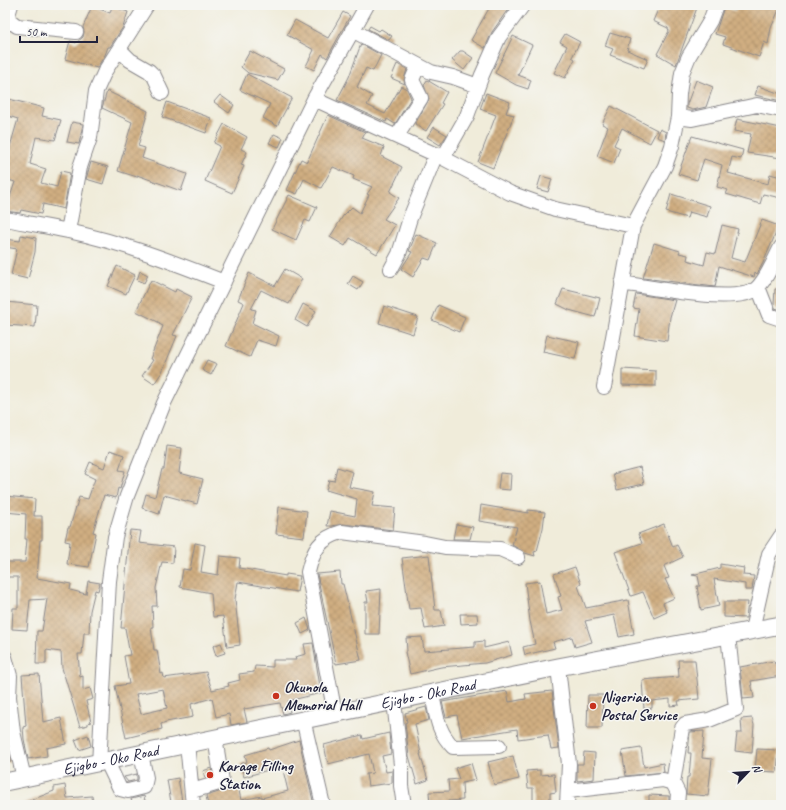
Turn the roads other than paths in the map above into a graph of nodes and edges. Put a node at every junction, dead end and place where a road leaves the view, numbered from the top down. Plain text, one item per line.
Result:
1 (147, 5) edge
2 (367, 5) edge
3 (523, 5) edge
4 (716, 5) edge
5 (7, 16) edge
6 (352, 30) junction
7 (76, 32) dead end
8 (119, 49) junction
9 (418, 66) junction
10 (478, 86) junction
11 (162, 93) dead end
12 (314, 99) junction
13 (781, 110) edge
14 (678, 117) junction
15 (397, 136) junction
16 (440, 156) junction
17 (5, 219) edge
18 (633, 226) junction
19 (68, 231) junction
20 (781, 247) edge
21 (391, 269) dead end
22 (224, 282) junction
23 (622, 283) junction
24 (756, 289) junction
25 (781, 319) edge
26 (604, 386) dead end
27 (781, 536) edge
28 (518, 557) dead end
29 (781, 625) edge
30 (752, 630) junction
31 (728, 635) junction
32 (5, 657) edge
33 (558, 667) junction
34 (432, 695) junction
35 (394, 701) junction
36 (335, 714) junction
37 (303, 719) junction
38 (215, 738) junction
39 (187, 743) junction
40 (499, 746) dead end
41 (141, 754) junction
42 (103, 763) junction
43 (24, 778) junction
44 (5, 782) edge
45 (673, 783) junction
46 (568, 790) junction
47 (192, 791) junction
48 (193, 805) edge
49 (323, 805) edge
50 (404, 805) edge
51 (567, 805) edge
52 (677, 805) edge

1 - 8 street
2 - 6 street
3 - 10 street
4 - 14 street
5 - 7 street
6 - 9 street
6 - 12 street
8 - 11 street
8 - 19 street
9 - 10 street
9 - 15 street
10 - 16 street
12 - 15 street
12 - 22 street
13 - 14 street
14 - 18 street
15 - 16 street
16 - 18 street
16 - 21 street
17 - 19 street
18 - 23 street
19 - 22 street
20 - 24 street
22 - 42 street
23 - 24 street
23 - 26 street
24 - 25 street
27 - 30 street
28 - 36 street
29 - 30 main road, Ejigbo - Oko Road
30 - 31 main road, Ejigbo - Oko Road
31 - 33 main road, Ejigbo - Oko Road
31 - 45 street
32 - 43 street
33 - 34 main road, Ejigbo - Oko Road
33 - 46 street
34 - 35 main road, Ejigbo - Oko Road
34 - 40 street
35 - 36 main road, Ejigbo - Oko Road
35 - 50 street
36 - 37 main road, Ejigbo - Oko Road
37 - 38 main road, Ejigbo - Oko Road
37 - 49 street
38 - 39 main road, Ejigbo - Oko Road
38 - 47 street
39 - 41 main road, Ejigbo - Oko Road
39 - 47 street
41 - 42 main road, Ejigbo - Oko Road
41 - 42 street
42 - 43 main road, Ejigbo - Oko Road
43 - 44 main road, Ejigbo - Oko Road
45 - 46 street
45 - 52 street
46 - 51 street
47 - 48 street

